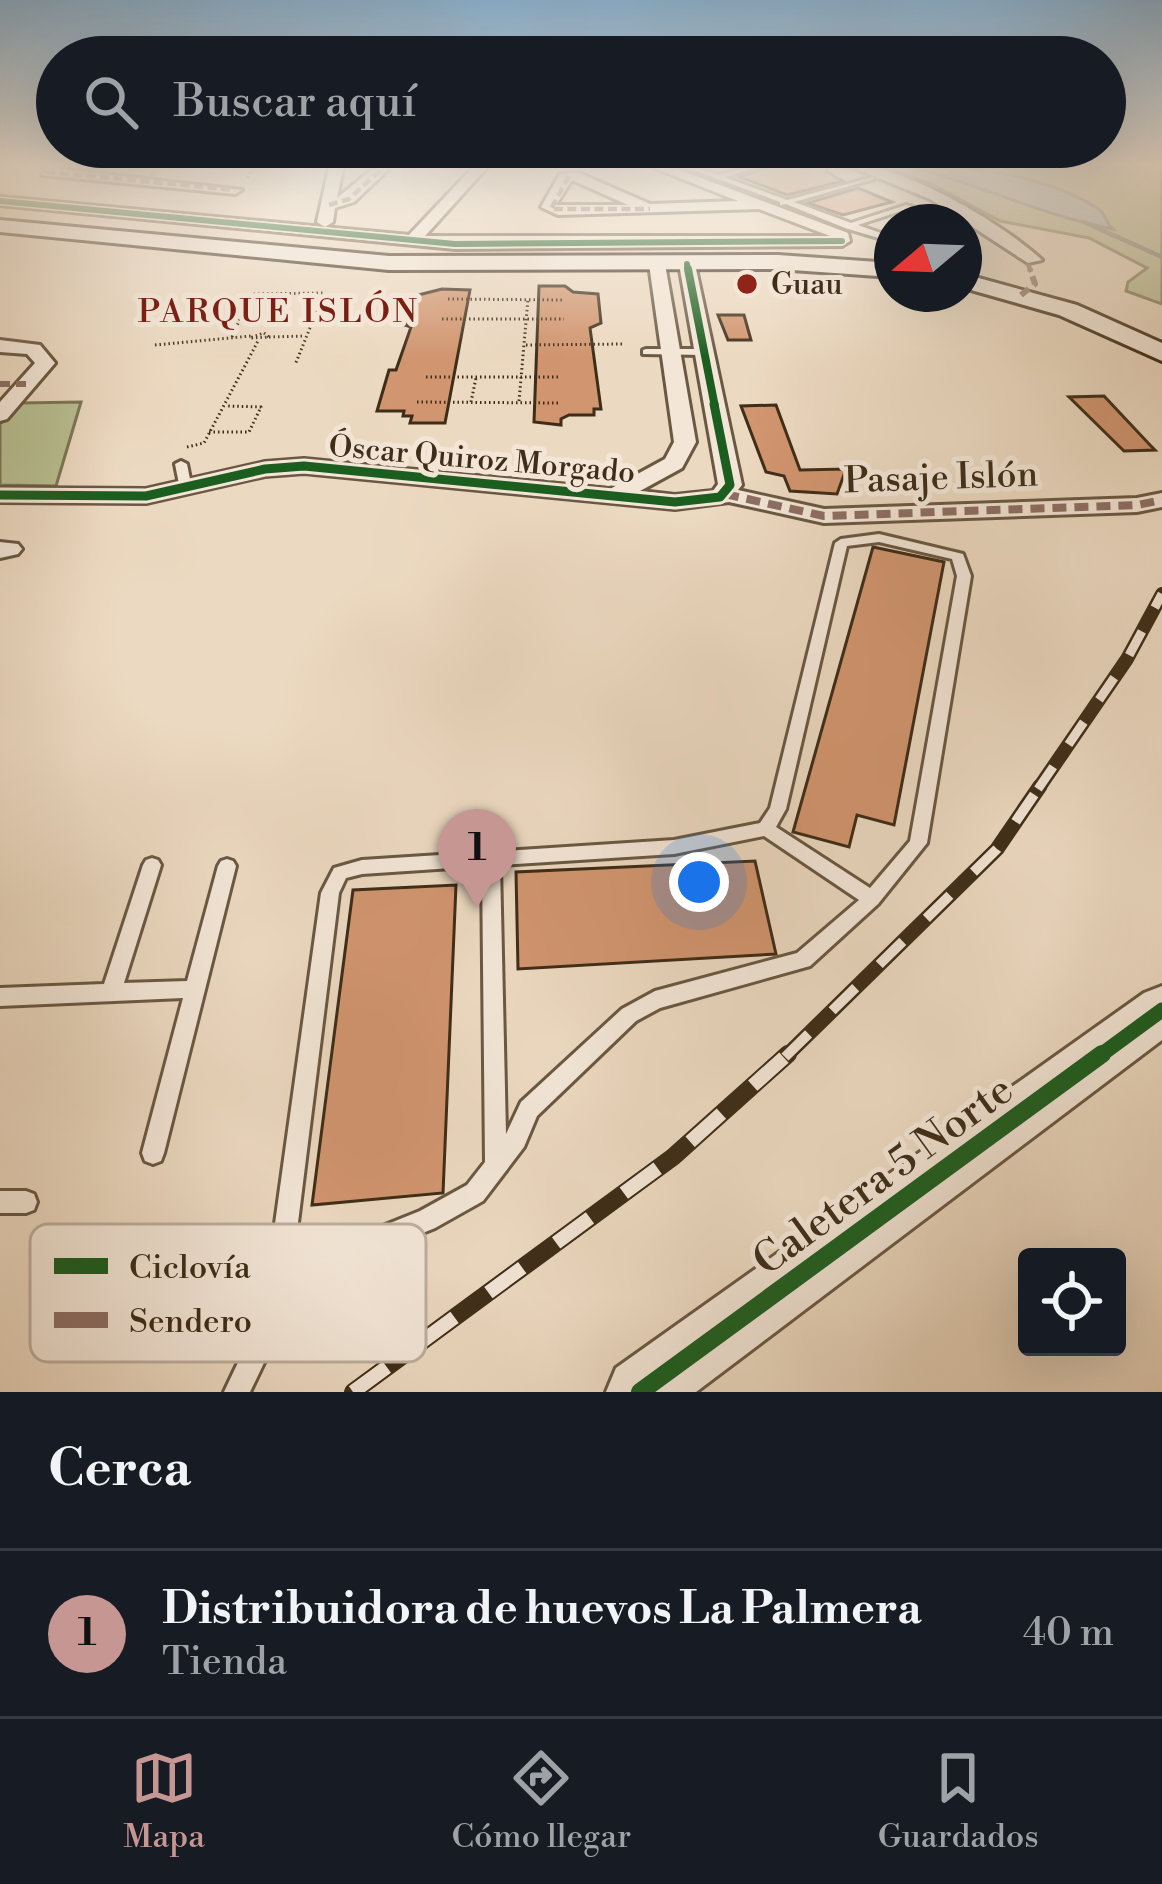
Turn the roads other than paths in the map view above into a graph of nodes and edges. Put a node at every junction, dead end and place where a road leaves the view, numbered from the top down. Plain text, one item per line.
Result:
1 (32, 228) edge
2 (244, 228) edge
3 (325, 228) edge
4 (425, 228) edge
5 (822, 228) edge
6 (835, 228) edge
7 (857, 228) edge
8 (983, 228) edge
9 (845, 233) junction
10 (874, 237) edge
11 (982, 241) edge
12 (412, 242) junction
13 (322, 246) junction
14 (689, 267) junction
15 (658, 268) junction
16 (874, 273) edge
17 (982, 290) edge
18 (0, 346) edge
19 (646, 352) dead end
20 (674, 352) junction
21 (703, 352) junction
22 (1162, 352) edge
23 (0, 384) edge
24 (28, 384) junction
25 (0, 415) edge
26 (674, 463) junction
27 (181, 464) dead end
28 (728, 467) junction
29 (186, 489) junction
30 (725, 494) junction
31 (0, 495) edge
32 (616, 495) junction
33 (1162, 500) edge
34 (766, 829) junction
35 (491, 860) junction
36 (152, 865) dead end
37 (227, 866) dead end
38 (872, 899) junction
39 (195, 988) junction
40 (111, 992) junction
41 (0, 997) edge
42 (1162, 1010) edge
43 (154, 1153) dead end
44 (496, 1169) junction
45 (0, 1202) edge
46 (26, 1202) dead end
47 (286, 1224) edge
48 (417, 1224) edge
49 (251, 1362) edge
50 (237, 1392) edge
51 (640, 1392) edge

1 - 13 main road
2 - 13 street
3 - 13 street
4 - 12 street
5 - 9 street
6 - 9 lane
7 - 9 lane
8 - 11 street
9 - 10 lane
9 - 12 street
12 - 13 street
13 - 15 main road
14 - 15 main road
14 - 16 main road
14 - 21 street
15 - 20 street, Óscar Quiroz Morgado
17 - 22 main road
18 - 24 street
19 - 20 lane
20 - 21 lane
20 - 26 street, Óscar Quiroz Morgado
21 - 28 street
23 - 24 street
24 - 25 street
26 - 28 street, Óscar Quiroz Morgado
26 - 32 street, Óscar Quiroz Morgado
27 - 29 lane
28 - 30 street
29 - 31 street, Óscar Quiroz Morgado
29 - 32 street, Óscar Quiroz Morgado
30 - 32 street, Óscar Quiroz Morgado
30 - 33 street, Pasaje Islón
34 - 35 lane
34 - 38 lane
34 - 38 lane
35 - 44 lane
35 - 47 lane
36 - 40 lane
37 - 39 lane
38 - 44 lane
39 - 40 lane
39 - 43 lane
40 - 41 lane
42 - 51 street, Caletera 5 Norte
44 - 48 lane
45 - 46 lane
49 - 50 lane

